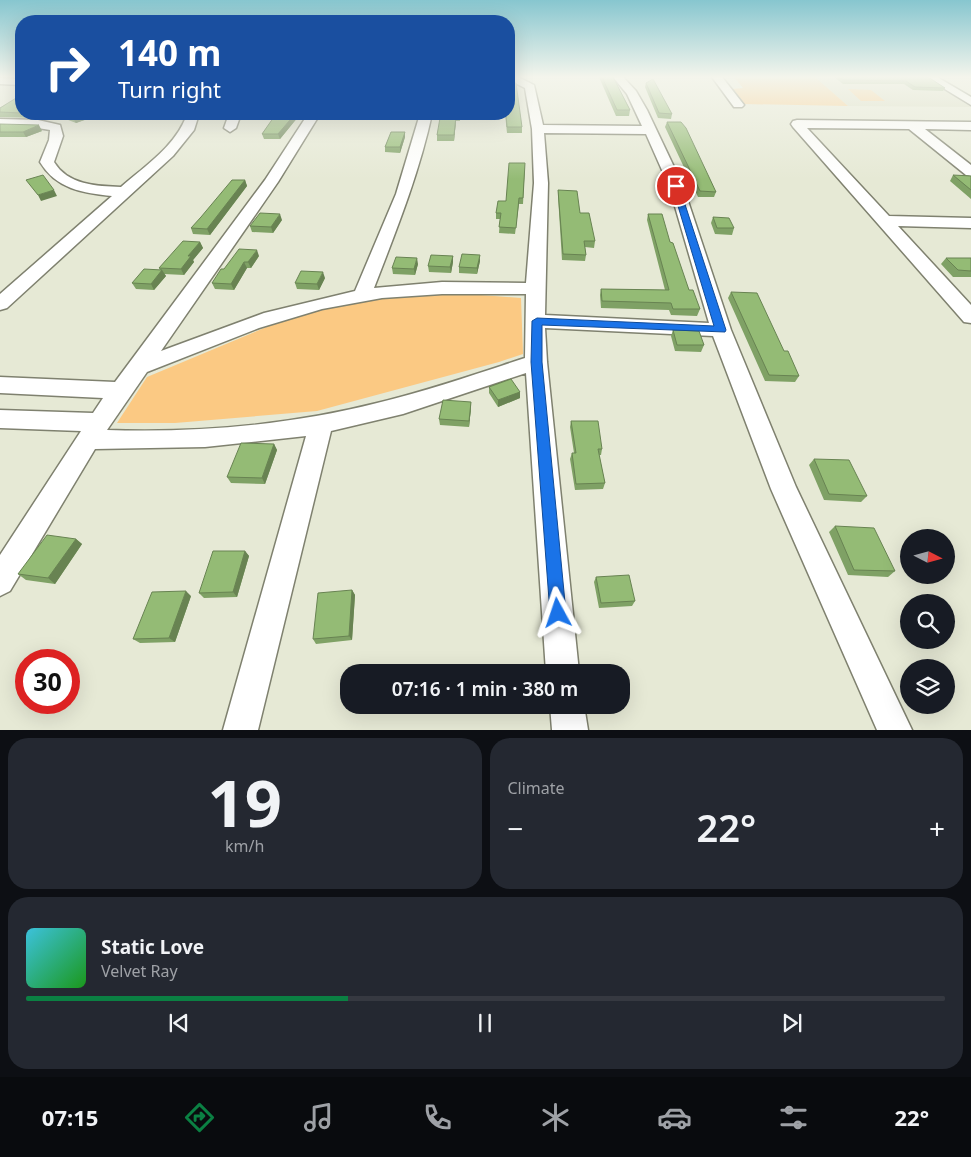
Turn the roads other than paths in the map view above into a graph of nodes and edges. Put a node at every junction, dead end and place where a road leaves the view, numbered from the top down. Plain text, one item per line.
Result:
1 (535, 111) edge
2 (642, 111) edge
3 (191, 120) edge
4 (233, 120) edge
5 (310, 120) edge
6 (425, 120) edge
7 (0, 123) edge
8 (912, 125) junction
9 (971, 126) edge
10 (230, 128) dead end
11 (538, 129) junction
12 (651, 130) junction
13 (971, 172) edge
14 (124, 192) junction
15 (884, 221) junction
16 (971, 222) edge
17 (536, 289) junction
18 (362, 295) junction
19 (3, 298) edge
20 (971, 317) edge
21 (537, 321) junction
22 (721, 330) junction
23 (536, 362) junction
24 (137, 367) junction
25 (0, 386) edge
26 (121, 391) junction
27 (0, 419) edge
28 (321, 424) junction
29 (94, 430) junction
30 (0, 581) edge
31 (562, 664) edge
32 (568, 714) edge
33 (240, 730) edge
34 (570, 730) edge
35 (895, 730) edge

1 - 11 street
2 - 12 street
3 - 14 street
4 - 10 street
5 - 24 street
6 - 18 street
7 - 14 street
8 - 9 street
8 - 13 street
8 - 15 street
11 - 12 street
11 - 17 street
12 - 22 street
14 - 19 street
15 - 16 street
15 - 20 street
17 - 18 street
17 - 21 street
18 - 24 street
21 - 22 street
21 - 23 street
22 - 35 street
23 - 28 street
23 - 31 street
24 - 26 street
25 - 26 street
26 - 29 street
27 - 29 street
28 - 29 street
28 - 33 street
29 - 30 street
32 - 34 street

